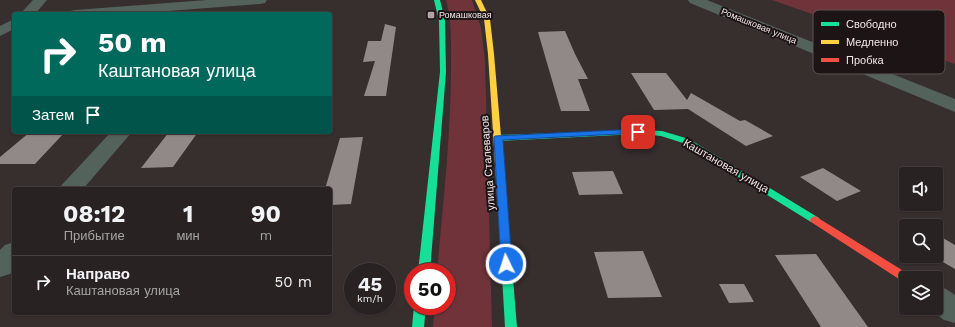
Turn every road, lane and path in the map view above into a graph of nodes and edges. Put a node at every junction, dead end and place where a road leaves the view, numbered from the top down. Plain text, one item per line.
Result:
1 (40, 0) edge
2 (260, 0) edge
3 (437, 0) edge
4 (478, 0) edge
5 (695, 0) edge
6 (241, 1) edge
7 (28, 12) edge
8 (101, 12) edge
9 (231, 12) edge
10 (12, 19) edge
11 (0, 20) edge
12 (12, 24) edge
13 (0, 32) edge
14 (813, 48) edge
15 (877, 74) edge
16 (955, 106) edge
17 (120, 134) edge
18 (498, 138) junction
19 (72, 187) edge
20 (12, 254) edge
21 (425, 263) edge
22 (0, 267) edge
23 (899, 274) edge
24 (943, 302) edge
25 (955, 311) edge
26 (419, 315) edge
27 (418, 327) edge
28 (511, 327) edge

1 - 7 street
2 - 6 street
3 - 21 main road
4 - 18 main road, улица Сталеваров
5 - 14 street, Ромашковая улица
6 - 8 street
6 - 9 street
10 - 11 street
12 - 13 street
15 - 16 street, Ромашковая улица
17 - 19 street
18 - 23 main road, Каштановая улица
18 - 28 main road, улица Сталеваров
20 - 22 street
24 - 25 street
26 - 27 main road

